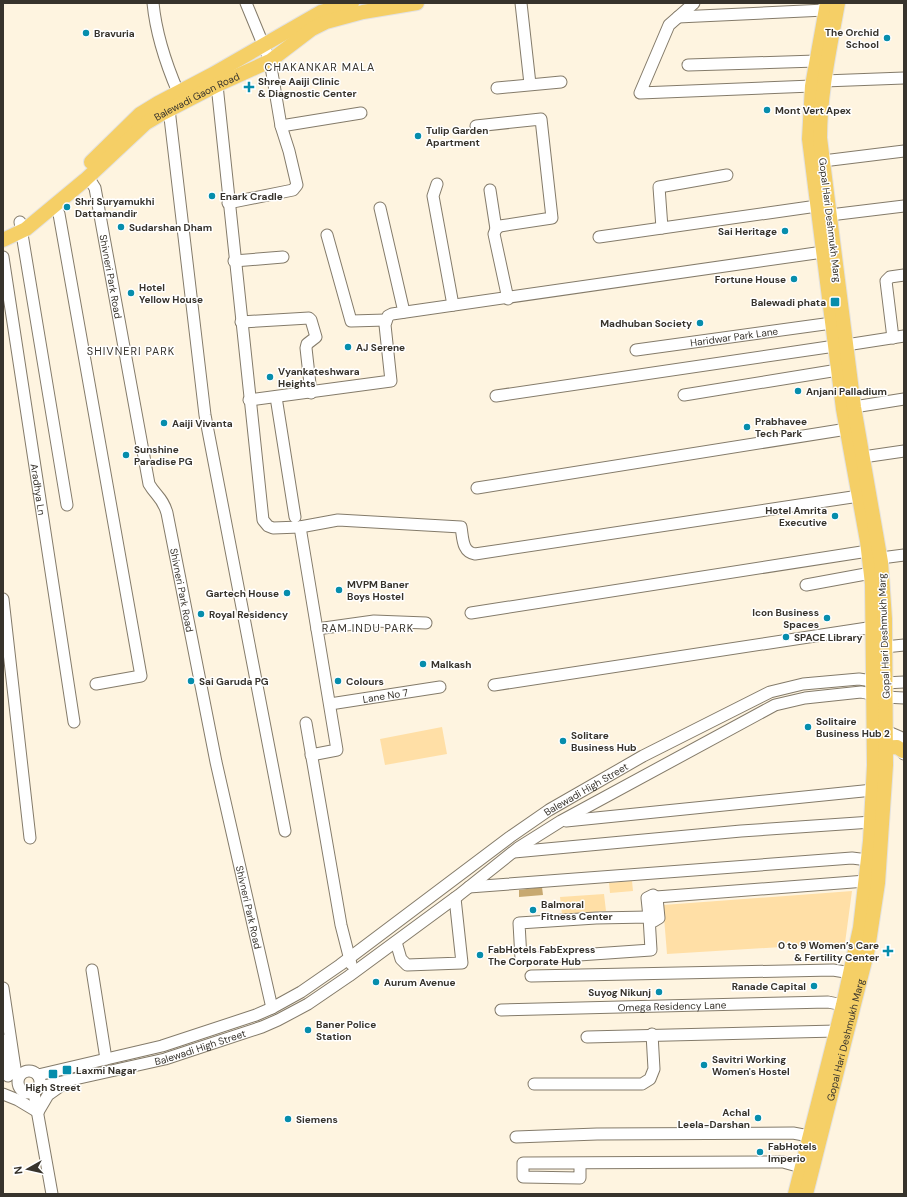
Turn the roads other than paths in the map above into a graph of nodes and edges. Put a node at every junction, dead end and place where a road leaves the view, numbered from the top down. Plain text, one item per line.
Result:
1 (153, 3) edge
2 (246, 3) edge
3 (352, 3) edge
4 (416, 3) edge
5 (521, 3) edge
6 (694, 3) edge
7 (838, 3) edge
8 (826, 7) edge
9 (678, 17) junction
10 (262, 45) junction
11 (270, 61) junction
12 (816, 61) junction
13 (688, 65) dead end
14 (904, 78) edge
15 (215, 79) junction
16 (561, 82) dead end
17 (530, 84) junction
18 (818, 84) junction
19 (497, 88) dead end
20 (178, 92) junction
21 (169, 109) junction
22 (361, 113) dead end
23 (281, 126) junction
24 (476, 126) dead end
25 (904, 151) edge
26 (823, 161) junction
27 (727, 174) dead end
28 (88, 177) junction
29 (437, 184) dead end
30 (490, 190) dead end
31 (228, 203) junction
32 (55, 205) junction
33 (817, 206) junction
34 (904, 206) edge
35 (380, 208) dead end
36 (830, 216) junction
37 (21, 226) junction
38 (662, 228) junction
39 (496, 229) junction
40 (3, 231) edge
41 (327, 235) dead end
42 (599, 237) dead end
43 (3, 240) edge
44 (823, 252) junction
45 (283, 256) dead end
46 (3, 257) edge
47 (234, 261) junction
48 (904, 275) edge
49 (508, 299) junction
50 (453, 306) junction
51 (404, 312) junction
52 (386, 320) junction
53 (241, 322) junction
54 (832, 323) junction
55 (899, 337) edge
56 (840, 346) junction
57 (636, 350) dead end
58 (838, 370) junction
59 (311, 393) junction
60 (684, 395) dead end
61 (276, 396) junction
62 (496, 396) dead end
63 (904, 399) edge
64 (249, 400) junction
65 (854, 407) junction
66 (852, 436) junction
67 (904, 450) edge
68 (863, 457) junction
69 (477, 488) dead end
70 (859, 496) junction
71 (67, 505) dead end
72 (295, 517) dead end
73 (300, 527) junction
74 (868, 551) junction
75 (904, 555) edge
76 (880, 558) junction
77 (871, 573) junction
78 (806, 585) dead end
79 (3, 599) edge
80 (471, 613) dead end
81 (426, 623) dead end
82 (874, 627) junction
83 (317, 629) junction
84 (904, 645) edge
85 (885, 647) junction
86 (904, 682) edge
87 (96, 684) dead end
88 (494, 685) dead end
89 (440, 687) dead end
90 (880, 689) junction
91 (904, 698) edge
92 (330, 704) junction
93 (74, 722) dead end
94 (306, 723) dead end
95 (886, 731) junction
96 (886, 748) junction
97 (904, 754) edge
98 (311, 755) junction
99 (873, 790) junction
100 (561, 821) junction
101 (872, 822) junction
102 (285, 831) dead end
103 (30, 838) dead end
104 (514, 852) junction
105 (868, 860) junction
106 (866, 881) junction
107 (469, 887) junction
108 (455, 898) junction
109 (649, 917) junction
110 (396, 942) junction
111 (349, 959) junction
112 (92, 970) dead end
113 (355, 972) junction
114 (850, 973) junction
115 (531, 976) dead end
116 (321, 978) junction
117 (3, 988) edge
118 (329, 990) junction
119 (843, 1005) junction
120 (272, 1008) junction
121 (501, 1010) dead end
122 (837, 1031) junction
123 (652, 1034) junction
124 (587, 1037) dead end
125 (3, 1040) edge
126 (106, 1059) junction
127 (38, 1075) junction
128 (12, 1076) edge
129 (71, 1081) junction
130 (534, 1084) dead end
131 (37, 1090) junction
132 (22, 1091) junction
133 (3, 1094) edge
134 (38, 1112) junction
135 (809, 1136) junction
136 (516, 1137) dead end
137 (580, 1163) junction
138 (802, 1167) junction
139 (52, 1194) edge
140 (795, 1194) edge
141 (806, 1194) edge

1 - 20 street
2 - 10 street
3 - 10 main road, Balewadi Gaon Road
4 - 11 main road, Balewadi Gaon Road
5 - 17 street
6 - 9 street
7 - 18 main road, Gopal Hari Deshmukh Marg
8 - 9 street
8 - 12 main road, Gopal Hari Deshmukh Marg
9 - 18 street
10 - 11 street
10 - 15 main road, Balewadi Gaon Road
11 - 15 main road, Balewadi Gaon Road
11 - 23 street
12 - 13 street
12 - 18 main road, Gopal Hari Deshmukh Marg
14 - 18 street
15 - 20 main road, Balewadi Gaon Road
15 - 21 main road, Balewadi Gaon Road
15 - 31 street
16 - 17 street
17 - 19 street
18 - 26 main road, Gopal Hari Deshmukh Marg
18 - 33 main road, Gopal Hari Deshmukh Marg
20 - 37 main road, Balewadi Gaon Road
21 - 28 main road, Balewadi Gaon Road
21 - 102 street
22 - 23 street
23 - 31 street
24 - 39 street
25 - 26 street
26 - 36 main road, Gopal Hari Deshmukh Marg
27 - 38 street
28 - 32 main road, Balewadi Gaon Road
28 - 120 street, Shivneri Park Road
29 - 50 street
30 - 39 street
31 - 47 street
32 - 37 main road, Balewadi Gaon Road
32 - 87 street
33 - 38 street
33 - 44 main road, Gopal Hari Deshmukh Marg
34 - 36 street
35 - 51 street
36 - 56 main road, Gopal Hari Deshmukh Marg
37 - 40 main road, Balewadi Gaon Road
37 - 43 main road, Balewadi Gaon Road
37 - 71 street
38 - 42 street
39 - 49 street
41 - 52 street
44 - 49 street
44 - 54 main road, Gopal Hari Deshmukh Marg
45 - 47 street
46 - 93 street, Aradhya Ln
47 - 53 street
48 - 55 street
49 - 50 street
50 - 51 street
51 - 52 street
52 - 59 street
53 - 59 street
53 - 64 street
54 - 56 main road, Gopal Hari Deshmukh Marg
54 - 57 street, Haridwar Park Lane
55 - 56 street
56 - 58 main road, Gopal Hari Deshmukh Marg
56 - 62 street
56 - 65 main road, Gopal Hari Deshmukh Marg
58 - 60 street
58 - 66 main road, Gopal Hari Deshmukh Marg
59 - 61 street
61 - 64 street
61 - 72 street
63 - 65 street
64 - 73 street
65 - 66 main road, Gopal Hari Deshmukh Marg
66 - 68 main road, Gopal Hari Deshmukh Marg
66 - 69 street
66 - 70 main road, Gopal Hari Deshmukh Marg
67 - 68 street
68 - 76 main road, Gopal Hari Deshmukh Marg
70 - 73 street
70 - 74 main road, Gopal Hari Deshmukh Marg
73 - 83 street
74 - 77 main road, Gopal Hari Deshmukh Marg
74 - 80 street
75 - 76 street
76 - 85 main road, Gopal Hari Deshmukh Marg
77 - 78 street
77 - 82 main road, Gopal Hari Deshmukh Marg
79 - 103 street
81 - 83 street
82 - 88 street
82 - 90 main road, Gopal Hari Deshmukh Marg
83 - 92 street
84 - 85 street
85 - 90 main road, Gopal Hari Deshmukh Marg
86 - 90 street
89 - 92 street, Lane No 7
90 - 91 street
90 - 95 main road, Gopal Hari Deshmukh Marg
90 - 99 main road, Gopal Hari Deshmukh Marg
90 - 100 street, Balewadi High Street
90 - 111 street, Balewadi High Street
92 - 98 street
94 - 98 street
95 - 96 main road, Gopal Hari Deshmukh Marg
95 - 97 street
96 - 97 main road
96 - 141 main road, Gopal Hari Deshmukh Marg
98 - 111 street
99 - 100 street
99 - 101 main road, Gopal Hari Deshmukh Marg
100 - 104 street, Balewadi High Street
101 - 104 street
101 - 105 main road, Gopal Hari Deshmukh Marg
104 - 107 street, Balewadi High Street
105 - 106 main road, Gopal Hari Deshmukh Marg
105 - 107 street
106 - 109 street
106 - 114 main road, Gopal Hari Deshmukh Marg
107 - 108 street, Balewadi High Street
108 - 110 street, Balewadi High Street
108 - 110 street
109 - 109 street
110 - 113 street, Balewadi High Street
111 - 113 street
111 - 116 street, Balewadi High Street
112 - 126 street
113 - 118 street, Balewadi High Street
114 - 115 street
114 - 119 main road, Gopal Hari Deshmukh Marg
116 - 118 street
116 - 120 street, Balewadi High Street
117 - 128 street
118 - 129 street, Balewadi High Street
119 - 121 street, Omega Residency Lane
119 - 122 main road, Gopal Hari Deshmukh Marg
120 - 126 street, Balewadi High Street
122 - 123 street
122 - 135 main road, Gopal Hari Deshmukh Marg
123 - 124 street
123 - 130 street
125 - 128 street
126 - 127 street, Balewadi High Street
127 - 128 street, Balewadi High Street
127 - 131 street
128 - 132 street
129 - 131 street, Balewadi High Street
129 - 134 street
131 - 132 street
131 - 134 street
132 - 133 street
133 - 134 street
134 - 139 street
135 - 136 street
135 - 138 main road, Gopal Hari Deshmukh Marg
137 - 137 street
137 - 138 street
138 - 140 main road, Gopal Hari Deshmukh Marg

